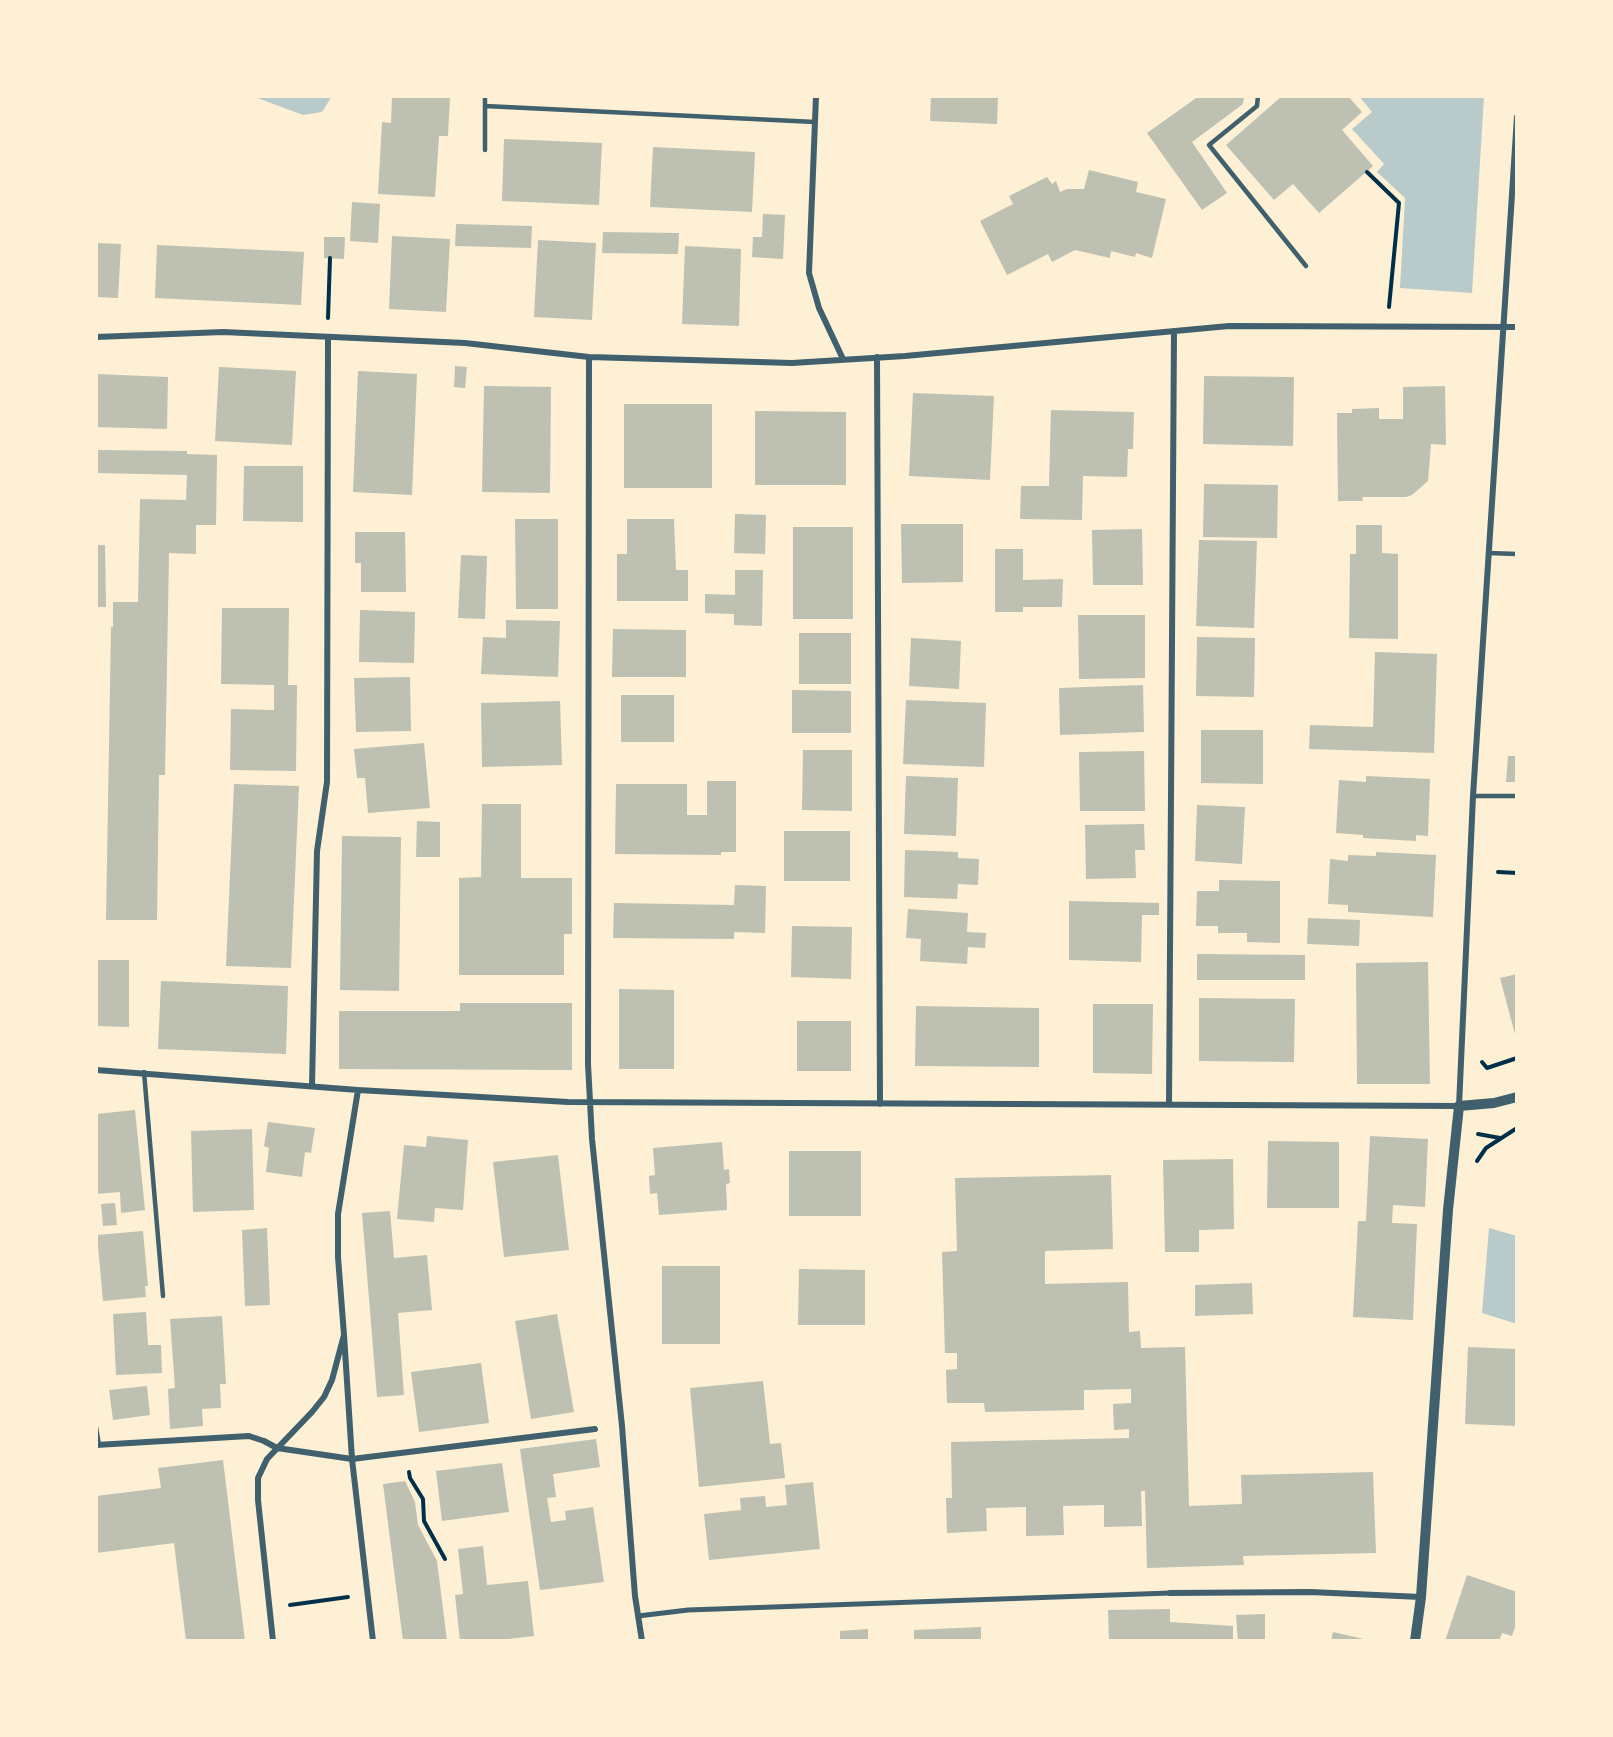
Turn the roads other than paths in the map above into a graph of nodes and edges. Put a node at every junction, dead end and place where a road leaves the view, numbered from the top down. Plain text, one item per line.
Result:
1 (485, 96) edge
2 (816, 96) edge
3 (1258, 96) edge
4 (485, 106) junction
5 (1517, 117) edge
6 (815, 122) junction
7 (485, 150) dead end
8 (1306, 266) dead end
9 (1503, 326) junction
10 (1517, 327) edge
11 (1174, 331) junction
12 (96, 337) edge
13 (328, 337) junction
14 (588, 357) junction
15 (877, 357) junction
16 (843, 359) junction
17 (1488, 553) junction
18 (1517, 554) edge
19 (1473, 796) junction
20 (1517, 796) edge
21 (96, 1070) edge
22 (144, 1072) junction
23 (312, 1086) junction
24 (358, 1090) junction
25 (1517, 1097) edge
26 (590, 1101) junction
27 (880, 1104) junction
28 (1168, 1104) junction
29 (1459, 1106) junction
30 (163, 1296) dead end
31 (344, 1335) junction
32 (96, 1427) edge
33 (595, 1429) dead end
34 (97, 1445) edge
35 (278, 1448) junction
36 (352, 1459) junction
37 (1170, 1593) joint
38 (1421, 1597) junction
39 (638, 1616) junction
40 (273, 1641) edge
41 (373, 1641) edge
42 (642, 1641) edge
43 (1415, 1641) edge

1 - 4 lane
2 - 6 street
3 - 8 lane
4 - 6 lane
4 - 7 lane
5 - 9 street
6 - 16 street
9 - 10 street
9 - 11 street
9 - 17 street
11 - 15 street
11 - 28 street
12 - 13 street
13 - 14 street
13 - 23 street
14 - 16 street
14 - 26 street
15 - 16 street
15 - 27 street
17 - 18 lane
17 - 19 street
19 - 20 lane
19 - 29 street
21 - 22 street
22 - 23 street
22 - 30 lane
23 - 24 street
24 - 26 street
24 - 31 street
25 - 29 street
26 - 27 street
26 - 39 street
27 - 28 street
28 - 29 street
29 - 38 street
31 - 35 street
31 - 36 street
32 - 34 lane
33 - 36 street
34 - 35 street
35 - 36 street
35 - 40 street
36 - 41 street
37 - 38 street
37 - 39 street
38 - 43 street
39 - 42 street

